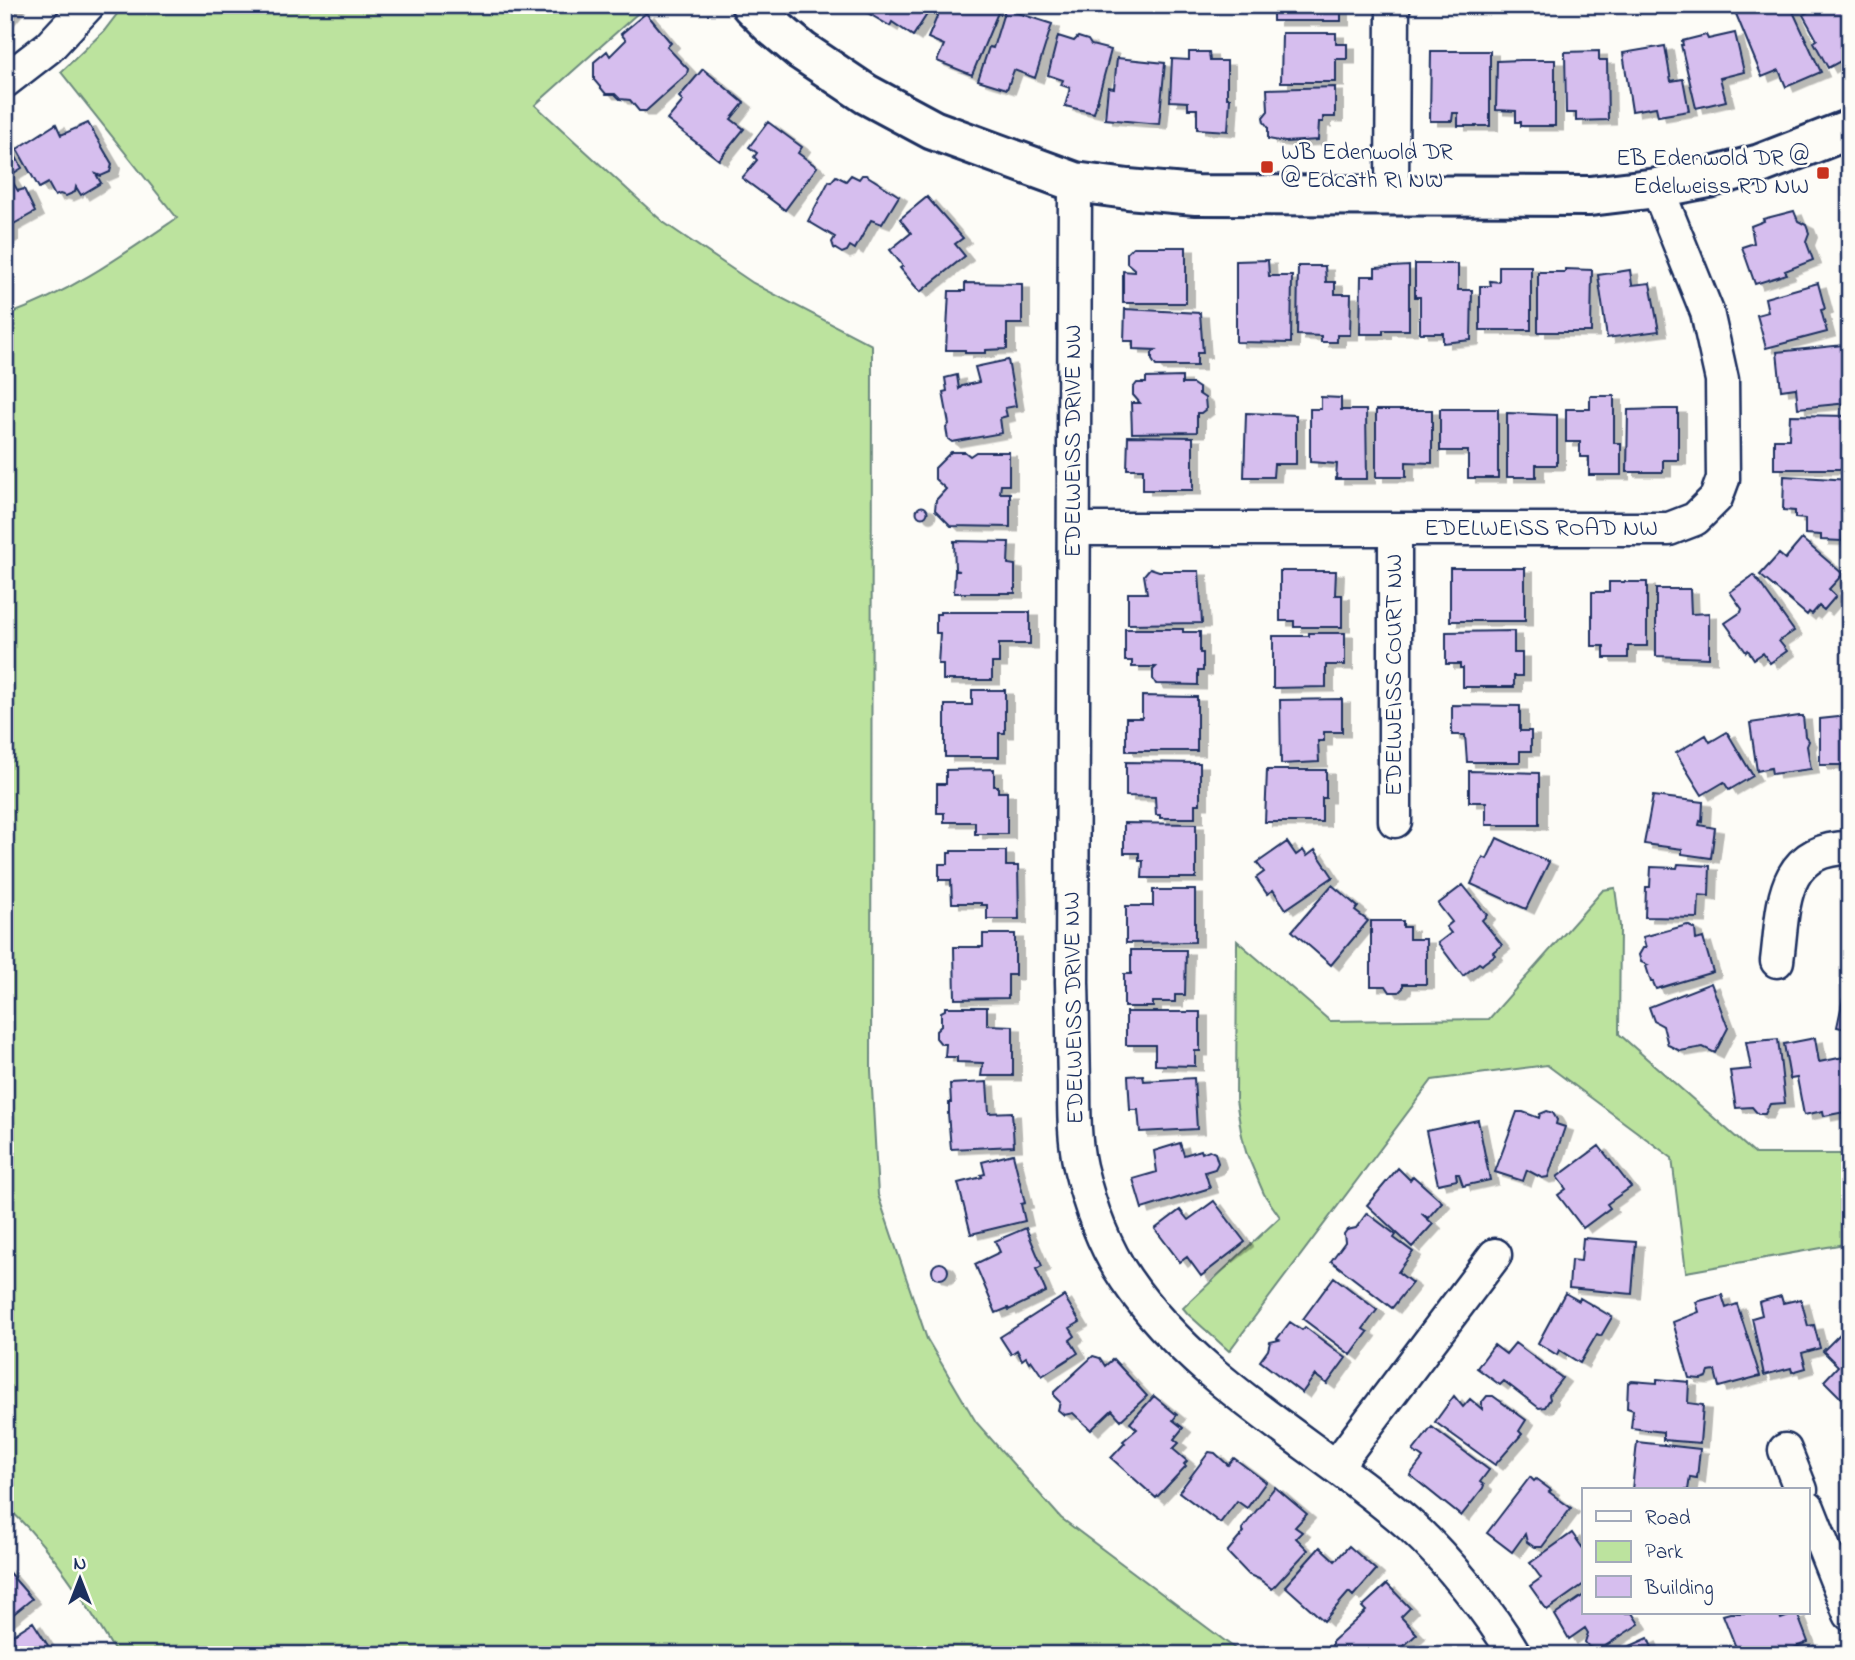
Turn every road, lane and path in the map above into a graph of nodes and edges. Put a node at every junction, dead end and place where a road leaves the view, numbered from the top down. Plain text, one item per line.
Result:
1 (88, 5) edge
2 (751, 5) edge
3 (1393, 5) edge
4 (5, 81) edge
5 (1850, 129) edge
6 (1074, 182) junction
7 (1657, 188) junction
8 (1392, 196) junction
9 (1075, 529) junction
10 (1395, 530) junction
11 (1395, 821) dead end
12 (1850, 848) edge
13 (1777, 961) dead end
14 (1495, 1255) dead end
15 (1785, 1450) dead end
16 (1335, 1466) junction
17 (1800, 1488) edge
18 (1810, 1513) edge
19 (1850, 1614) edge
20 (1515, 1655) edge

1 - 4 street
2 - 6 street
3 - 8 street
5 - 7 street
6 - 8 street
6 - 9 street, EDELWEISS DRIVE NW
7 - 8 street
7 - 10 street, EDELWEISS ROAD NW
9 - 10 street, EDELWEISS ROAD NW
9 - 16 street, EDELWEISS DRIVE NW
10 - 11 street, EDELWEISS COURT NW
12 - 13 street
14 - 16 street
15 - 17 street
16 - 20 street, EDELWEISS DRIVE NW
18 - 19 street

